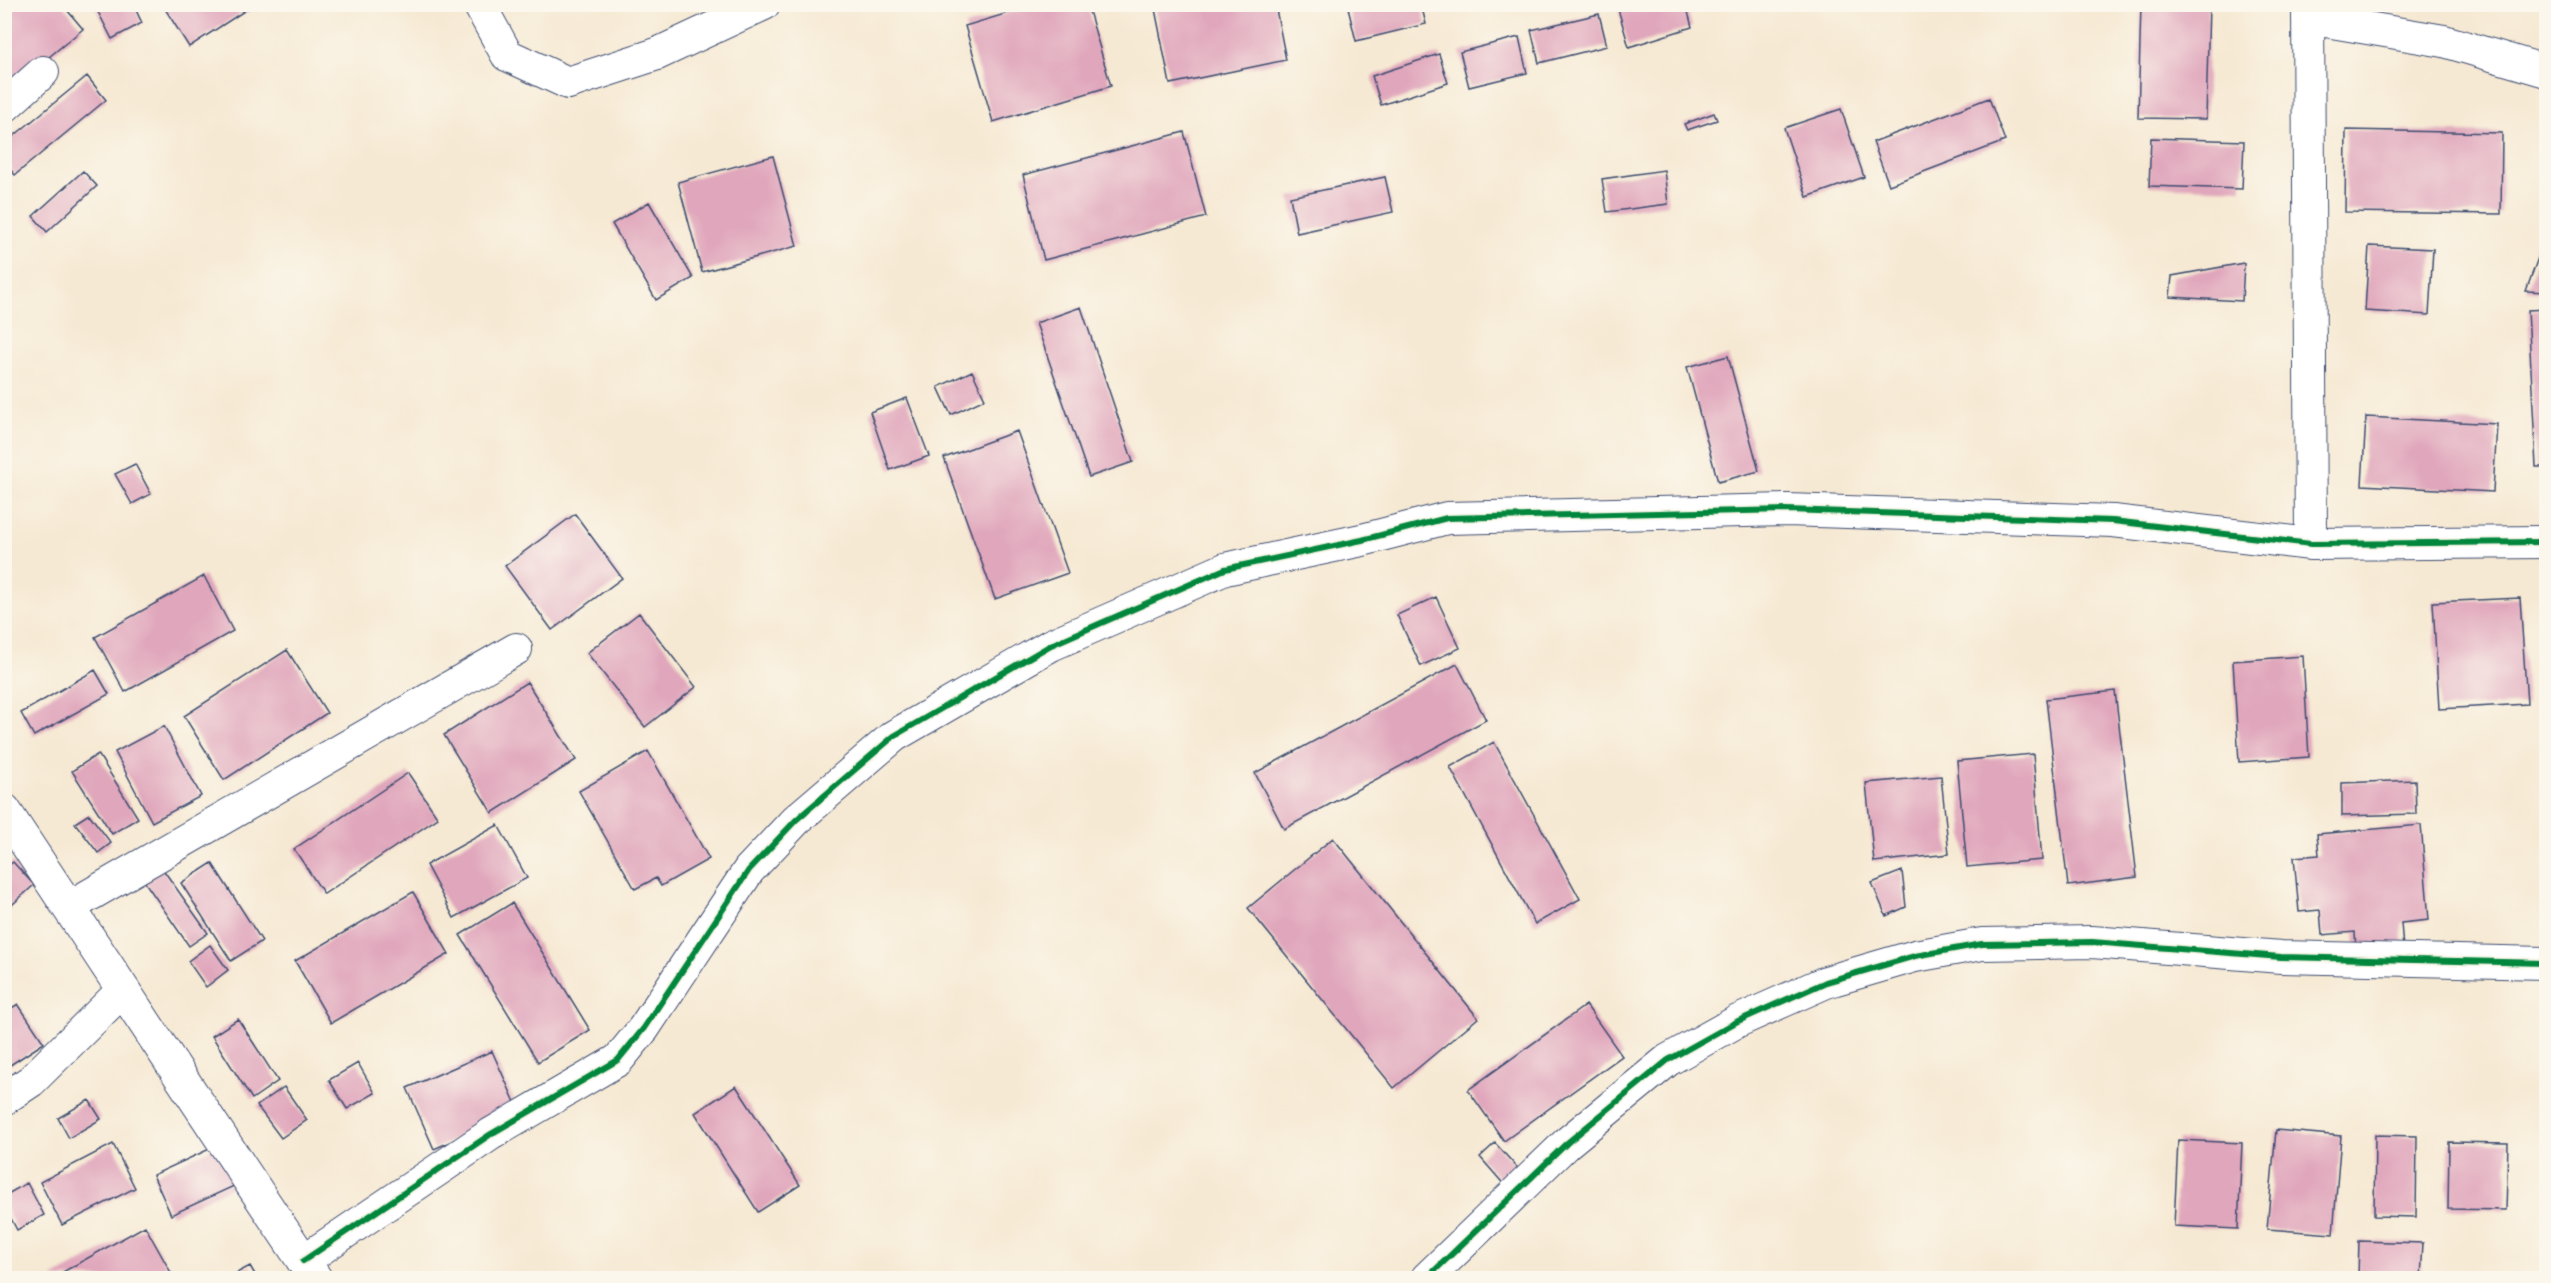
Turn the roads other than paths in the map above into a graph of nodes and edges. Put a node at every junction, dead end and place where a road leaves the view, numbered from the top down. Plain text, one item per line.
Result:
1 (479, 4) edge
2 (764, 4) edge
3 (2308, 11) edge
4 (2547, 71) edge
5 (43, 72) dead end
6 (4, 107) edge
7 (2547, 542) edge
8 (2311, 544) junction
9 (516, 649) dead end
10 (4, 810) edge
11 (69, 907) junction
12 (2547, 963) edge
13 (122, 991) junction
14 (4, 1099) edge
15 (309, 1270) edge
16 (1427, 1278) edge

1 - 2 street
3 - 4 street
3 - 8 street
5 - 6 street
7 - 8 street
8 - 15 street
9 - 11 street
10 - 11 street
11 - 13 street
12 - 16 street
13 - 14 street
13 - 15 street

